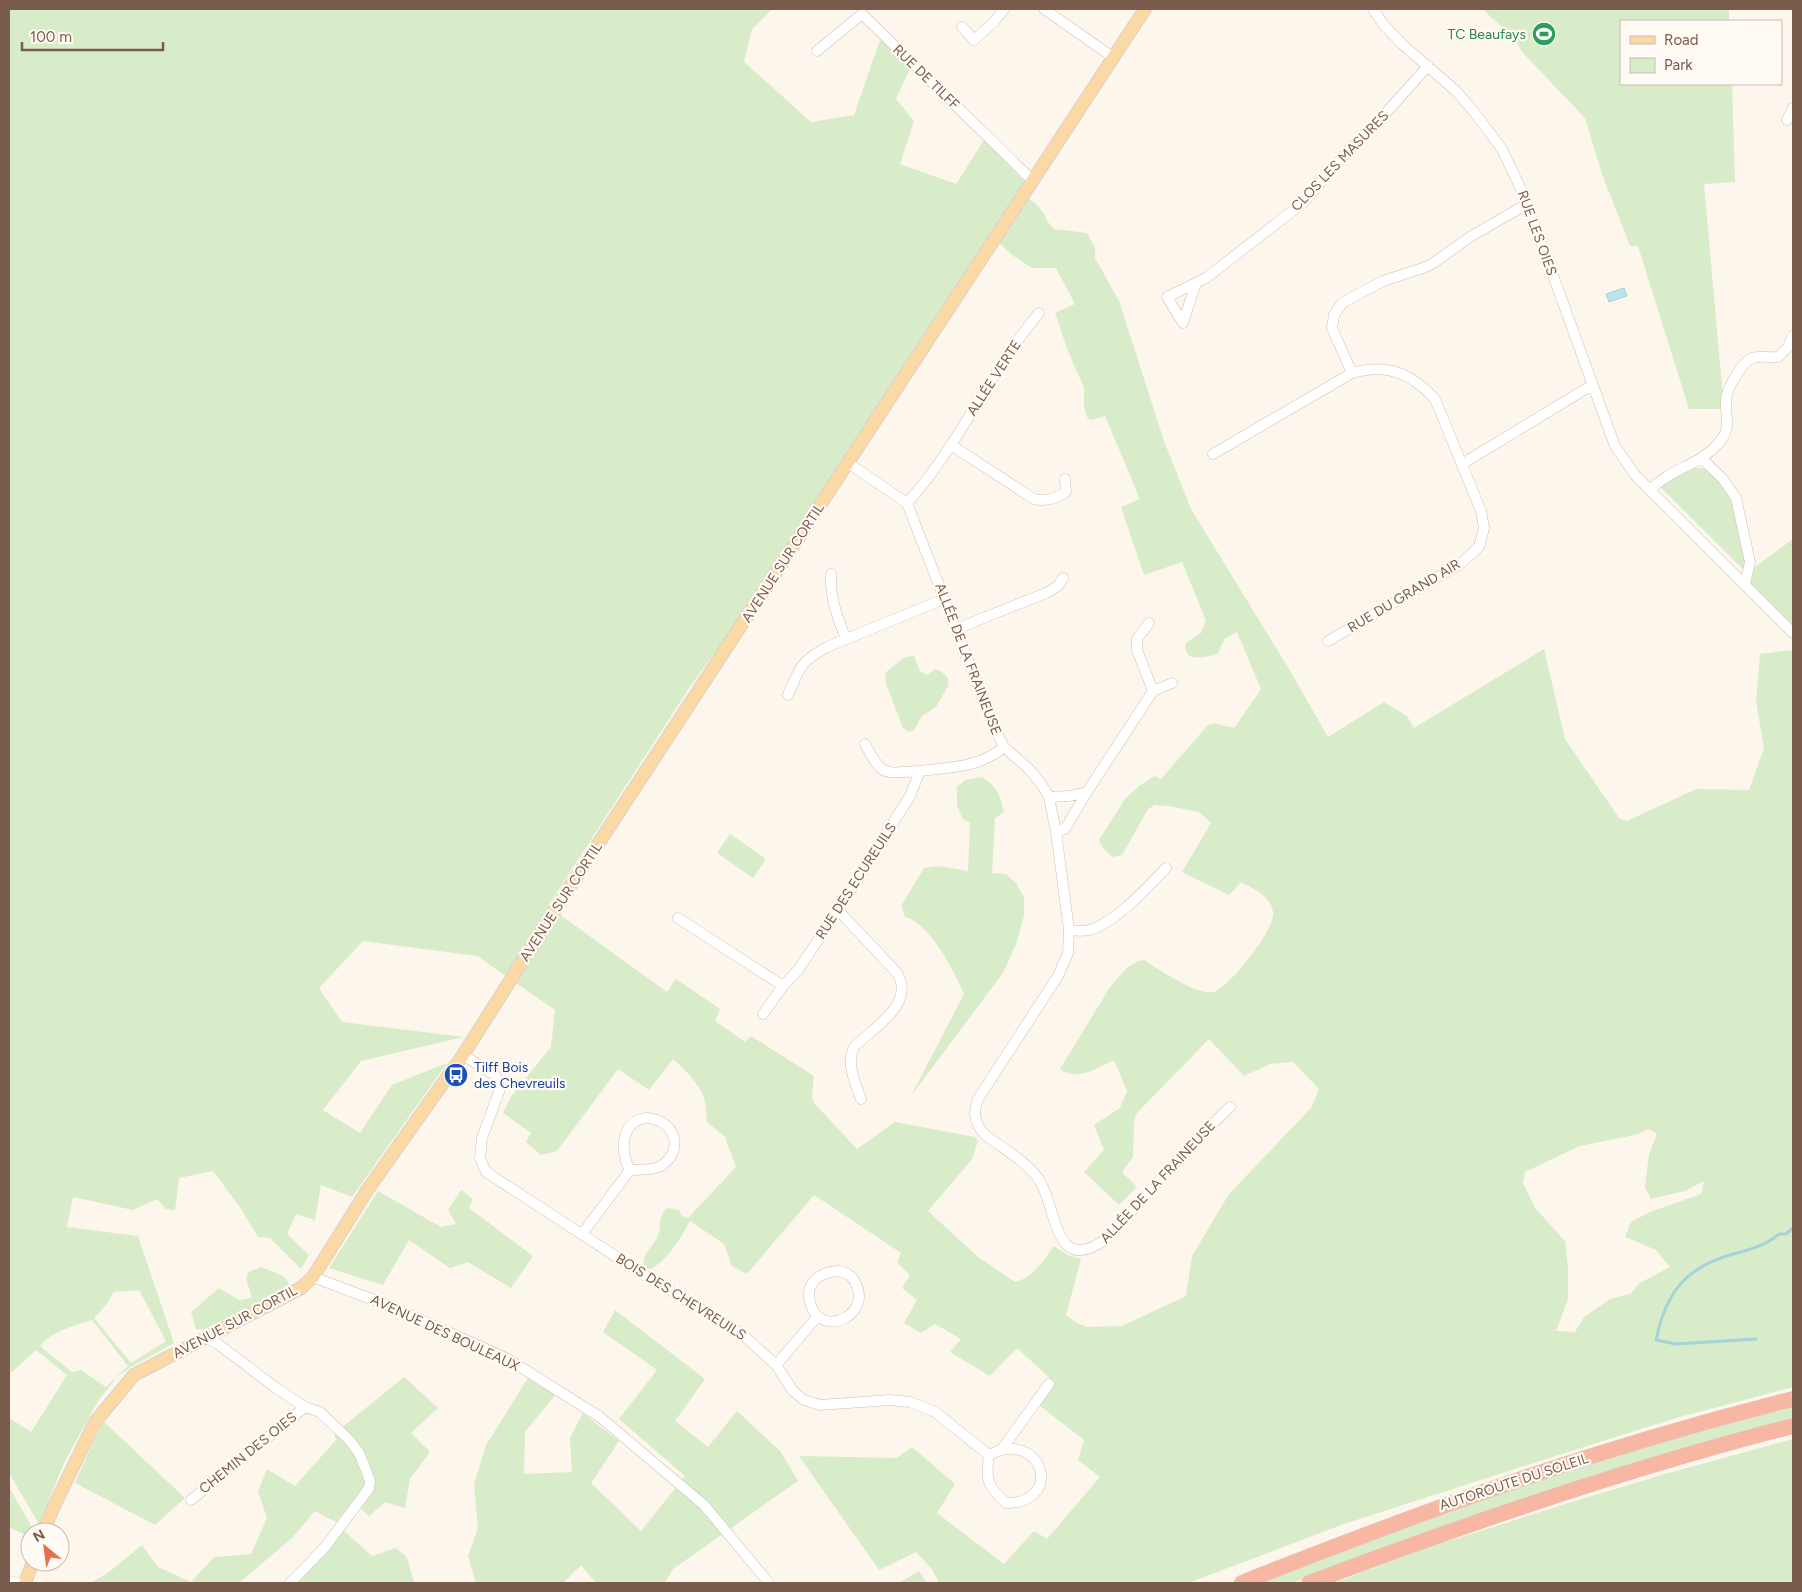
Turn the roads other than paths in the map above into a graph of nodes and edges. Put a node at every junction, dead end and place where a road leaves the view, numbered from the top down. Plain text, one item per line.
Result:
1 (1004, 9) edge
2 (1044, 9) edge
3 (1146, 9) edge
4 (1373, 9) edge
5 (962, 27) dead end
6 (817, 51) dead end
7 (1114, 58) junction
8 (1428, 66) junction
9 (1793, 108) edge
10 (1787, 120) dead end
11 (1033, 181) junction
12 (1527, 204) junction
13 (1196, 283) dead end
14 (1039, 313) dead end
15 (1793, 335) edge
16 (1352, 373) junction
17 (1592, 385) junction
18 (951, 445) junction
19 (1213, 454) dead end
20 (1701, 458) junction
21 (848, 463) junction
22 (1462, 464) junction
23 (1065, 479) dead end
24 (1651, 490) junction
25 (907, 503) junction
26 (831, 574) dead end
27 (1063, 578) dead end
28 (1745, 584) junction
29 (944, 599) junction
30 (1149, 623) dead end
31 (956, 629) junction
32 (1793, 633) edge
33 (846, 639) junction
34 (1328, 641) dead end
35 (1172, 684) dead end
36 (1153, 691) junction
37 (788, 695) dead end
38 (865, 744) dead end
39 (1004, 747) junction
40 (920, 771) junction
41 (1087, 792) junction
42 (1049, 797) junction
43 (1056, 832) junction
44 (1166, 868) dead end
45 (838, 910) junction
46 (678, 918) dead end
47 (1069, 930) junction
48 (783, 986) junction
49 (763, 1014) dead end
50 (463, 1055) junction
51 (861, 1099) dead end
52 (1230, 1106) dead end
53 (630, 1170) junction
54 (582, 1234) junction
55 (313, 1277) junction
56 (817, 1317) junction
57 (204, 1337) junction
58 (776, 1364) junction
59 (1049, 1384) dead end
60 (1793, 1399) edge
61 (305, 1407) junction
62 (1788, 1427) edge
63 (1002, 1450) junction
64 (989, 1455) junction
65 (191, 1500) dead end
66 (47, 1522) edge
67 (302, 1572) junction
68 (9, 1581) edge
69 (18, 1583) edge
70 (290, 1583) edge
71 (306, 1583) edge
72 (769, 1583) edge
73 (1242, 1583) edge
74 (1309, 1583) edge

1 - 5 street
2 - 7 street
3 - 7 main road
4 - 8 street, RUE LES OIES
6 - 11 street, RUE DE TILFF
7 - 11 main road
8 - 12 street, RUE LES OIES
8 - 13 street, CLOS LES MASURES
9 - 10 street
11 - 21 main road, AVENUE SUR CORTIL
12 - 16 street
12 - 17 street, RUE LES OIES
14 - 18 street, ALLÉE VERTE
15 - 20 street
16 - 19 street, RUE DU GRAND AIR
16 - 22 street, RUE DU GRAND AIR
17 - 22 street
17 - 24 street, RUE LES OIES
18 - 23 street
18 - 25 street, ALLÉE VERTE
20 - 24 street
20 - 28 street
21 - 25 street
21 - 50 main road, AVENUE SUR CORTIL
22 - 34 street, RUE DU GRAND AIR
24 - 28 street, RUE LES OIES
25 - 29 street, ALLÉE DE LA FRAINEUSE
26 - 33 street
27 - 31 street
28 - 32 street, RUE LES OIES
29 - 31 street, ALLÉE DE LA FRAINEUSE
29 - 33 street
30 - 36 street
31 - 39 street, ALLÉE DE LA FRAINEUSE
33 - 37 street
35 - 36 street
36 - 41 street
38 - 40 street
39 - 40 street
39 - 42 street, ALLÉE DE LA FRAINEUSE
40 - 45 street, RUE DES ECUREUILS
41 - 42 street
41 - 43 street
42 - 43 street, ALLÉE DE LA FRAINEUSE
43 - 47 street, ALLÉE DE LA FRAINEUSE
44 - 47 street
45 - 48 street, RUE DES ECUREUILS
45 - 51 street
46 - 48 street
47 - 52 street, ALLÉE DE LA FRAINEUSE
48 - 49 street, RUE DES ECUREUILS
50 - 54 street, BOIS DES CHEVREUILS
50 - 55 main road, AVENUE SUR CORTIL
53 - 53 street
53 - 54 street
54 - 58 street, BOIS DES CHEVREUILS
55 - 57 main road, AVENUE SUR CORTIL
55 - 72 street, AVENUE DES BOULEAUX
56 - 56 street
56 - 58 street
57 - 61 street
57 - 66 main road, AVENUE SUR CORTIL
58 - 64 street, BOIS DES CHEVREUILS
59 - 63 street
60 - 73 highway, AUTOROUTE DU SOLEIL
61 - 65 street, CHEMIN DES OIES
61 - 67 street
62 - 74 highway, AUTOROUTE DU SOLEIL
63 - 64 street
63 - 64 street
67 - 70 street
67 - 71 street
68 - 69 street

